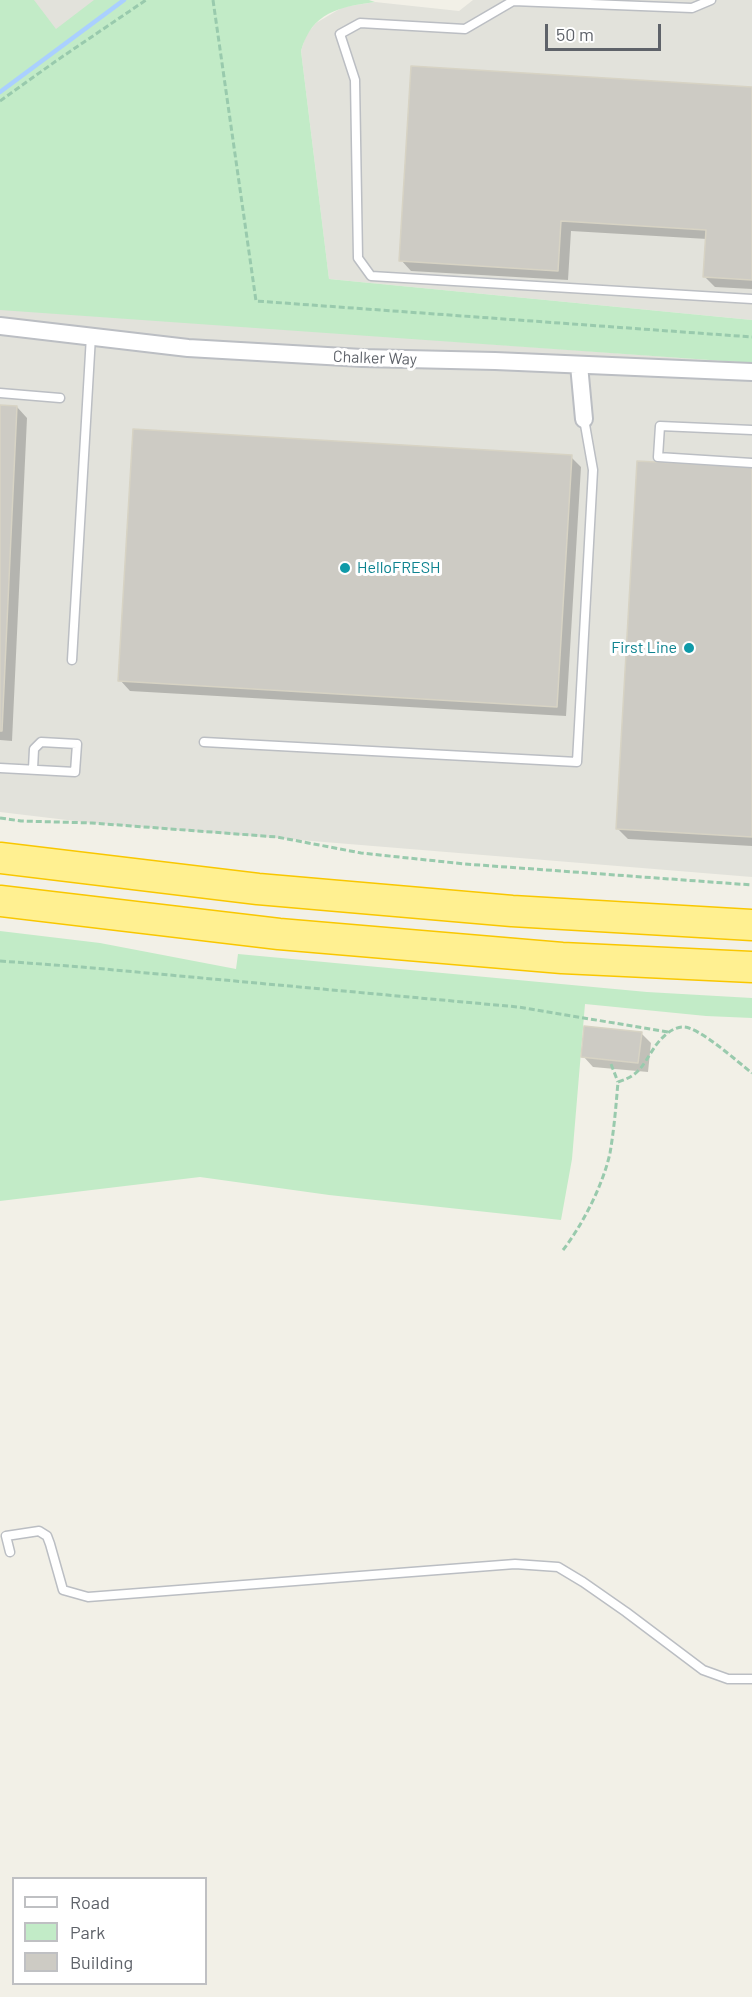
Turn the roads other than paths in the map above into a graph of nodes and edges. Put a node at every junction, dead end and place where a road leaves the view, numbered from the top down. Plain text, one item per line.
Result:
1 (711, 0) edge
2 (752, 299) edge
3 (0, 326) edge
4 (91, 336) junction
5 (579, 365) junction
6 (752, 372) edge
7 (0, 393) edge
8 (60, 398) dead end
9 (584, 419) joint
10 (752, 430) edge
11 (752, 463) edge
12 (72, 660) dead end
13 (204, 742) dead end
14 (0, 768) edge
15 (33, 769) junction
16 (0, 858) edge
17 (0, 902) edge
18 (752, 925) edge
19 (752, 967) edge
20 (10, 1552) dead end
21 (752, 1679) edge

1 - 2 lane
3 - 4 street, Chalker Way
4 - 5 street, Chalker Way
4 - 12 lane
5 - 6 street, Chalker Way
5 - 9 street
7 - 8 lane
9 - 13 lane
10 - 11 lane
14 - 15 lane
15 - 15 lane
16 - 18 highway
17 - 19 highway
20 - 21 lane

